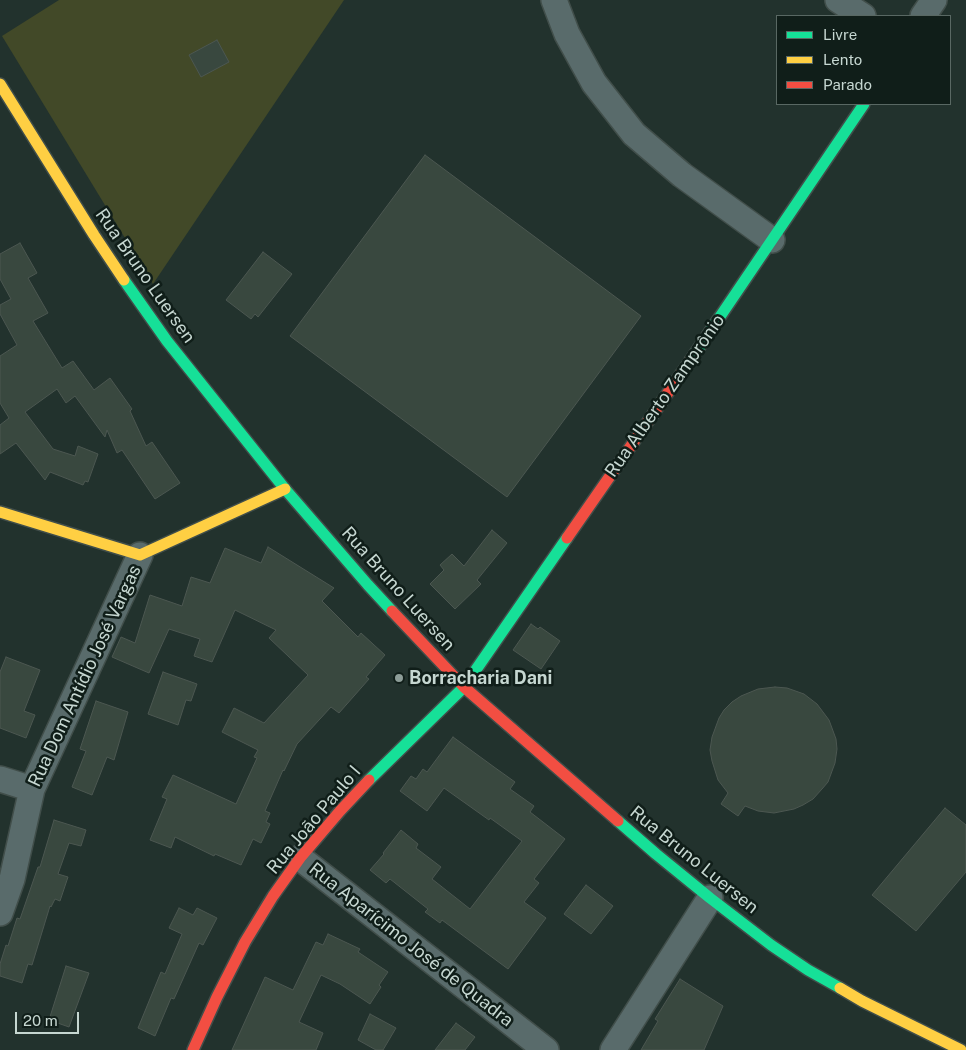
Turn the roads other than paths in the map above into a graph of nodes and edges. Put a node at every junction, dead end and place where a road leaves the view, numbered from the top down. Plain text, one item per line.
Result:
1 (554, 0) edge
2 (838, 0) edge
3 (934, 0) edge
4 (861, 15) edge
5 (925, 15) edge
6 (0, 84) edge
7 (863, 105) edge
8 (772, 240) junction
9 (285, 489) junction
10 (0, 512) edge
11 (140, 555) junction
12 (464, 687) junction
13 (0, 779) edge
14 (32, 788) junction
15 (300, 858) junction
16 (710, 898) junction
17 (0, 913) edge
18 (193, 1050) edge
19 (546, 1050) edge
20 (613, 1050) edge
21 (961, 1050) edge

1 - 8 street
2 - 4 street
3 - 5 street
6 - 9 street, Rua Bruno Luersen
7 - 8 street, Rua Alberto Zamprônio
8 - 12 street, Rua Alberto Zamprônio
9 - 11 street
9 - 12 street, Rua Bruno Luersen
10 - 11 street
11 - 14 street, Rua Dom Antídio José Vargas
12 - 15 street, Rua João Paulo I
12 - 16 street, Rua Bruno Luersen
13 - 14 street
14 - 17 street, Rua Dom Antídio José Vargas
15 - 18 street, Rua João Paulo I
15 - 19 street, Rua Aparícimo José de Quadra
16 - 20 street
16 - 21 street, Rua Bruno Luersen

